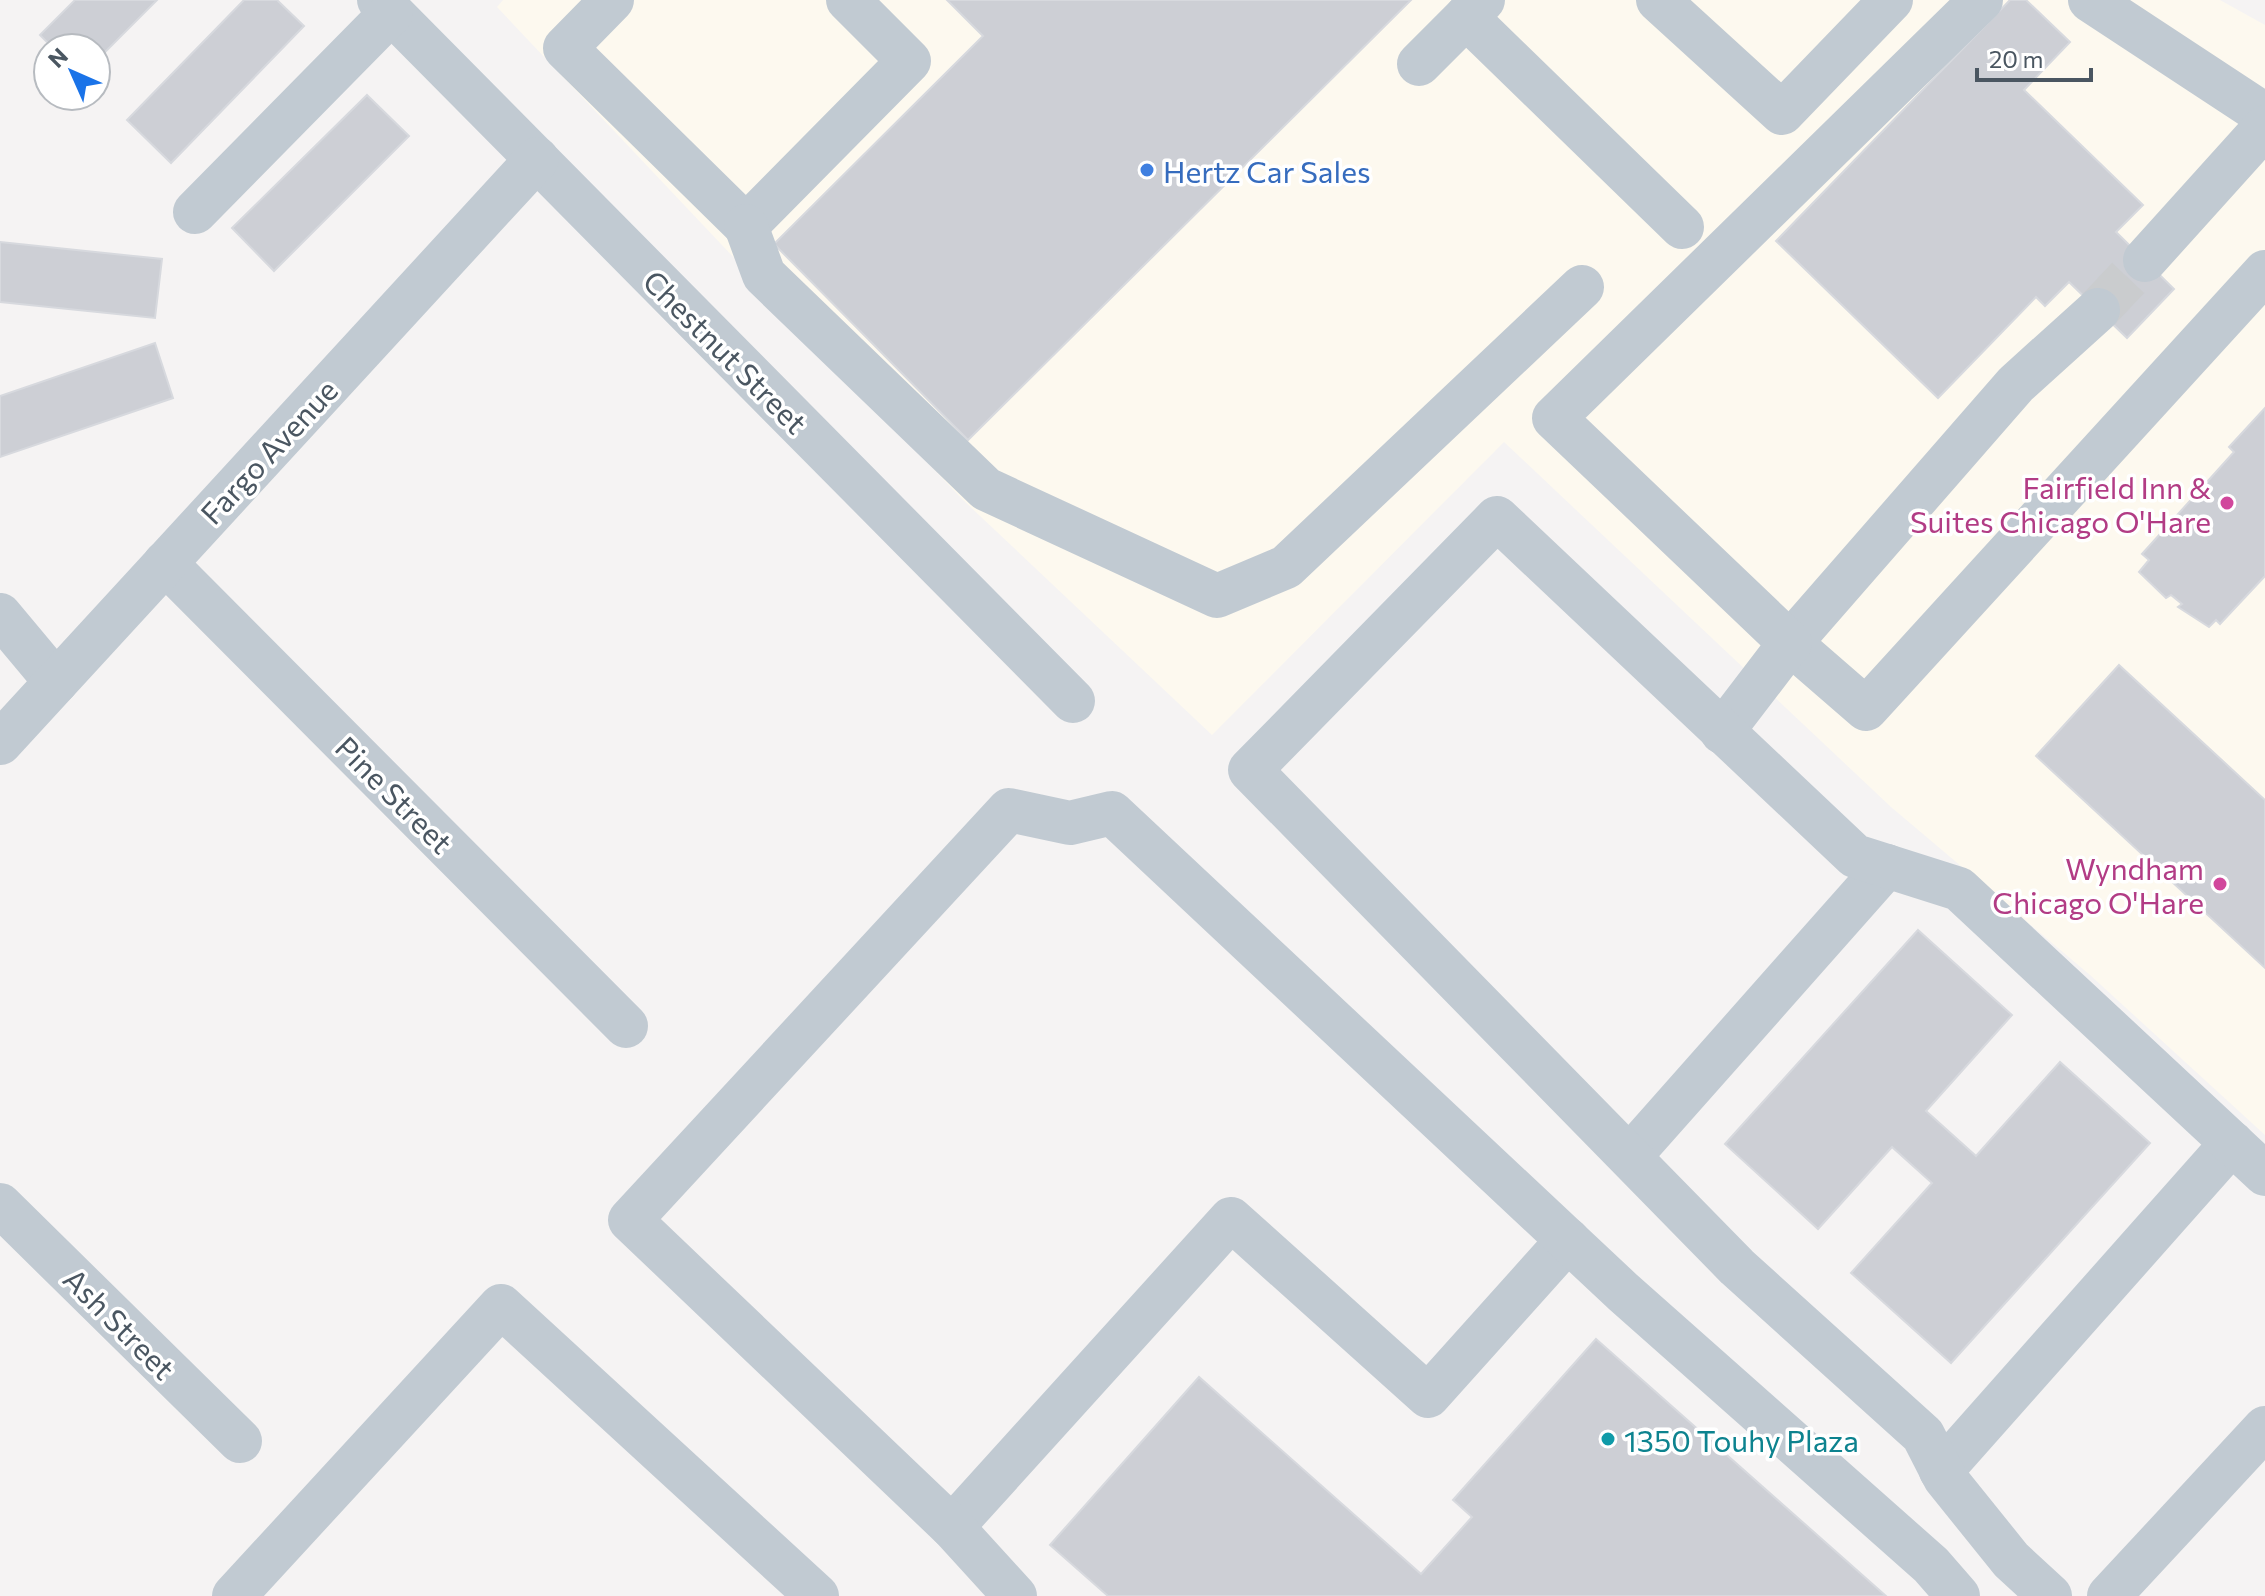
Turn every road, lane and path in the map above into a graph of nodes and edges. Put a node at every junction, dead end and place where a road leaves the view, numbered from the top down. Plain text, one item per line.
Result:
1 (612, 0) edge
2 (848, 0) edge
3 (1658, 0) edge
4 (1891, 0) edge
5 (1981, 0) edge
6 (2090, 0) edge
7 (385, 6) edge
8 (1474, 9) edge
9 (1419, 64) dead end
10 (2265, 115) edge
11 (2265, 127) edge
12 (537, 159) junction
13 (195, 212) dead end
14 (746, 226) junction
15 (1682, 227) dead end
16 (2145, 260) tunnel mouth
17 (2265, 272) edge
18 (1582, 287) dead end
19 (2098, 310) tunnel mouth
20 (165, 563) junction
21 (0, 615) edge
22 (1790, 643) junction
23 (56, 682) junction
24 (1073, 701) dead end
25 (1722, 732) junction
26 (0, 743) edge
27 (1887, 866) junction
28 (626, 1026) dead end
29 (2232, 1143) junction
30 (1630, 1156) junction
31 (2265, 1174) edge
32 (0, 1205) edge
33 (1568, 1240) junction
34 (2265, 1428) edge
35 (240, 1441) dead end
36 (1941, 1471) junction
37 (952, 1527) junction
38 (234, 1596) edge
39 (817, 1596) edge
40 (1015, 1596) edge
41 (1958, 1596) edge
42 (2050, 1596) edge
43 (2109, 1596) edge

1 - 14 street
2 - 14 street
3 - 4 street
5 - 22 street
6 - 10 street
7 - 12 street, Chestnut Street
7 - 13 street
8 - 9 street
8 - 15 street
11 - 16 street
12 - 20 street, Fargo Avenue
12 - 24 street, Chestnut Street
14 - 18 street
17 - 22 street
19 - 22 street
20 - 23 street, Fargo Avenue
20 - 28 street, Pine Street
21 - 23 street
22 - 25 street
23 - 26 street, Fargo Avenue
25 - 27 street
25 - 30 street
27 - 29 street
27 - 30 street
29 - 31 street
29 - 36 street
30 - 36 street
32 - 35 street, Ash Street
33 - 37 street
33 - 37 street
33 - 41 street
34 - 43 street
36 - 42 street
37 - 40 street
38 - 39 street

